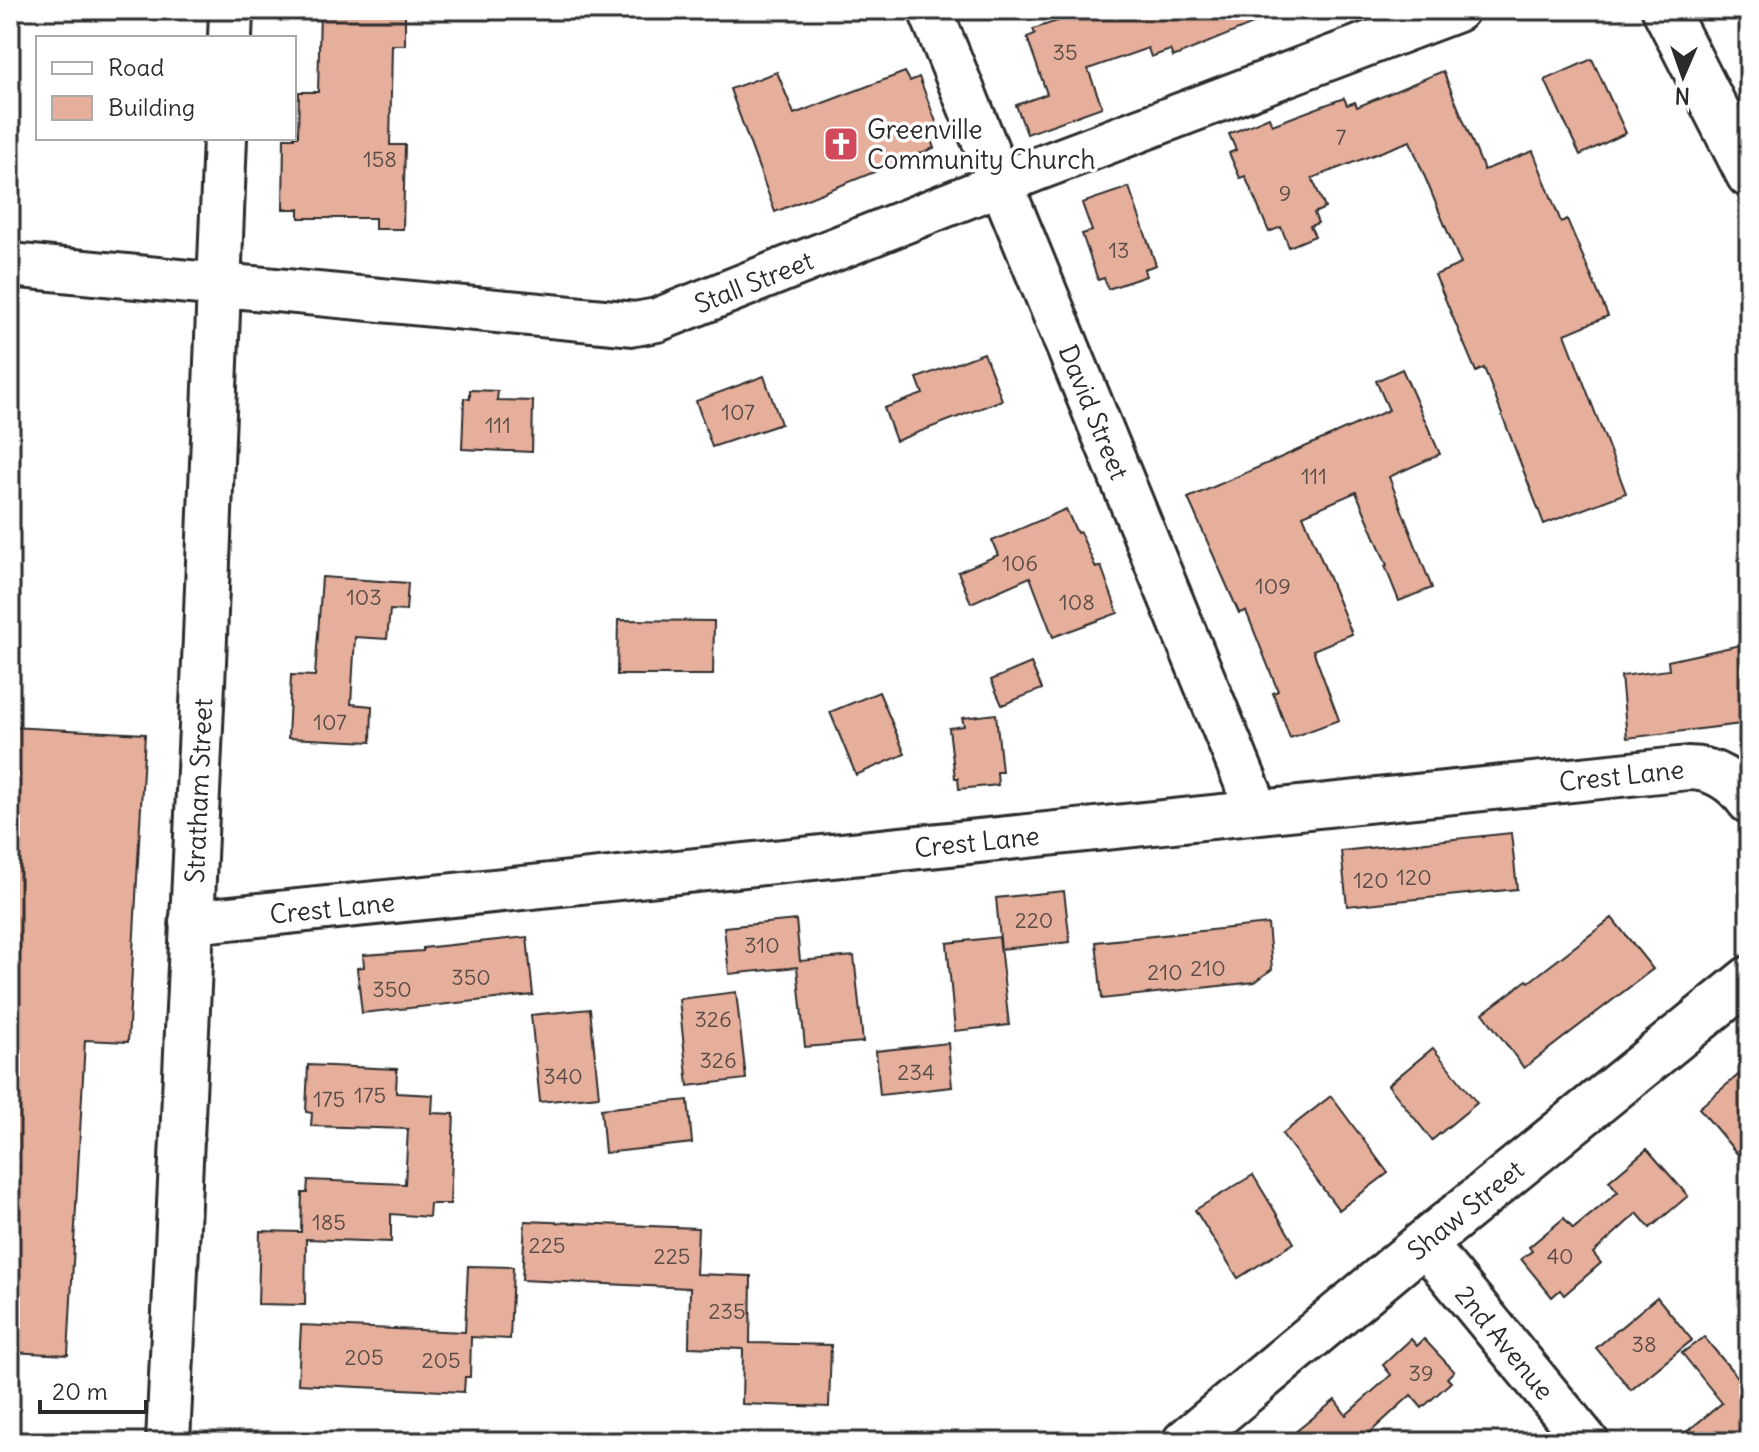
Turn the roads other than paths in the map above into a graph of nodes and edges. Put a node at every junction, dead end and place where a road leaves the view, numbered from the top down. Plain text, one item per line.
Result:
1 (231, 10) edge
2 (930, 10) edge
3 (1457, 10) edge
4 (1665, 10) edge
5 (230, 36) edge
6 (225, 140) edge
7 (1749, 175) edge
8 (1001, 184) junction
9 (10, 265) edge
10 (219, 284) junction
11 (1749, 802) edge
12 (1258, 812) junction
13 (191, 922) junction
14 (1746, 988) edge
15 (1424, 1243) junction
16 (168, 1442) edge
17 (1185, 1442) edge
18 (1587, 1442) edge

1 - 5 street
2 - 8 street, David Street
3 - 8 street, Stall Street
4 - 7 street
6 - 10 street, Stratham Street
8 - 10 street, Stall Street
8 - 12 street, David Street
9 - 10 street, Stall Street
10 - 13 street, Stratham Street
11 - 12 street, Crest Lane
12 - 13 street, Crest Lane
13 - 16 street, Stratham Street
14 - 15 street, Shaw Street
15 - 17 street, Shaw Street
15 - 18 street, 2nd Avenue

